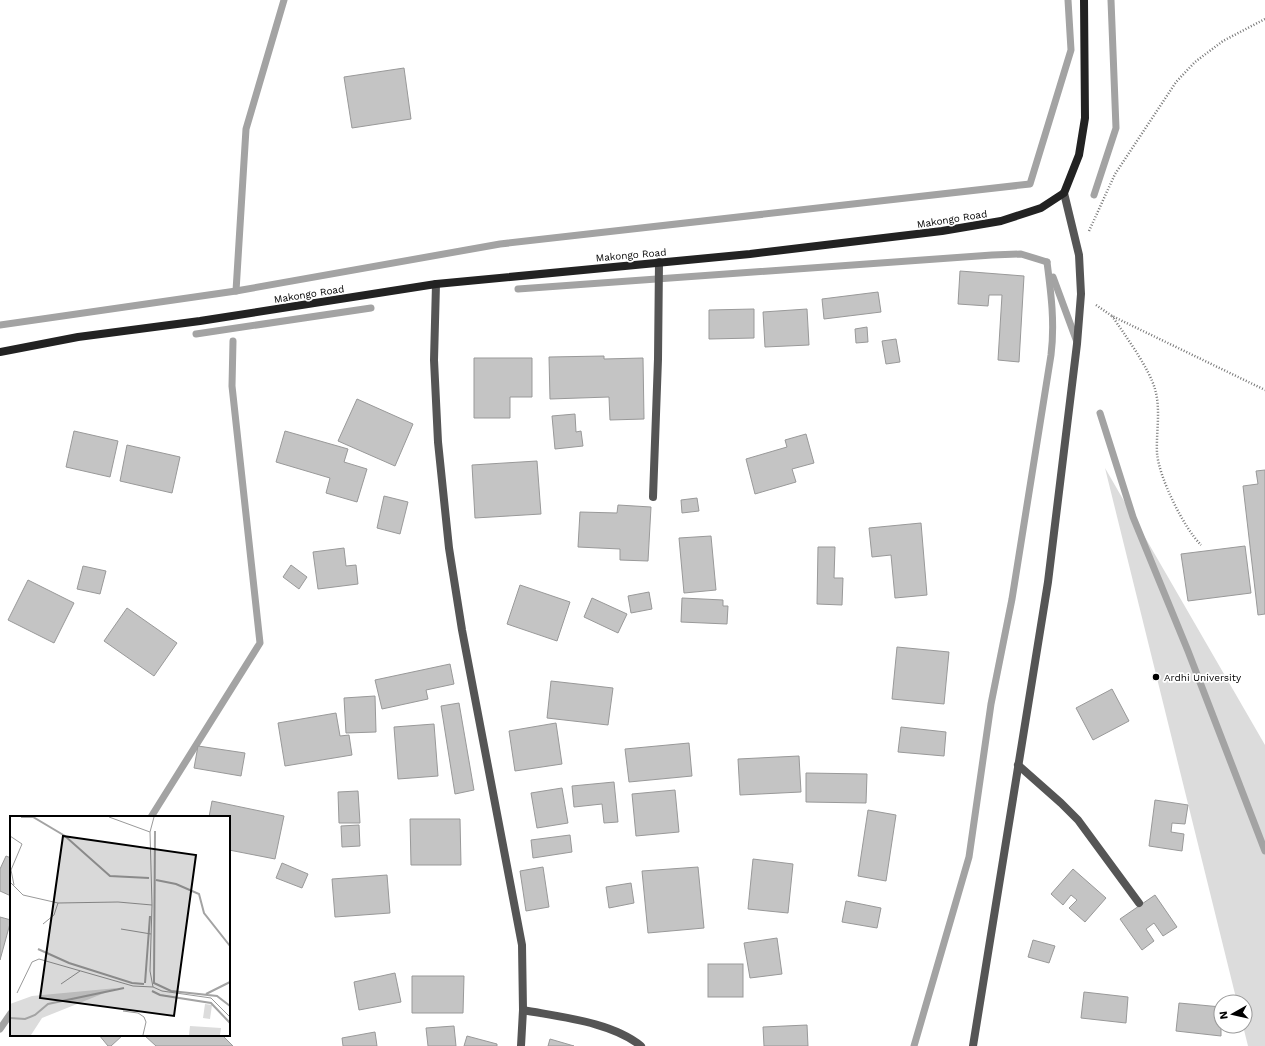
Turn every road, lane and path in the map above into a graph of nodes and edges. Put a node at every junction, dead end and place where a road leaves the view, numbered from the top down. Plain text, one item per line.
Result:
1 (1084, 0) edge
2 (1265, 19) edge
3 (1064, 193) junction
4 (1078, 255) junction
5 (659, 262) junction
6 (436, 284) junction
7 (1081, 294) junction
8 (1112, 316) junction
9 (0, 352) edge
10 (1265, 390) edge
11 (653, 497) dead end
12 (1202, 546) dead end
13 (1018, 764) junction
14 (1139, 903) dead end
15 (524, 1010) junction
16 (521, 1046) edge
17 (641, 1046) edge
18 (973, 1046) edge

1 - 3 street
2 - 4 path
3 - 4 street
3 - 5 street, Makongo Road
4 - 7 street
5 - 6 street, Makongo Road
5 - 11 street
6 - 9 street, Makongo Road
6 - 15 street
7 - 8 path
7 - 13 street
8 - 10 path
8 - 12 path
13 - 14 street
13 - 18 street
15 - 16 street
15 - 17 street

